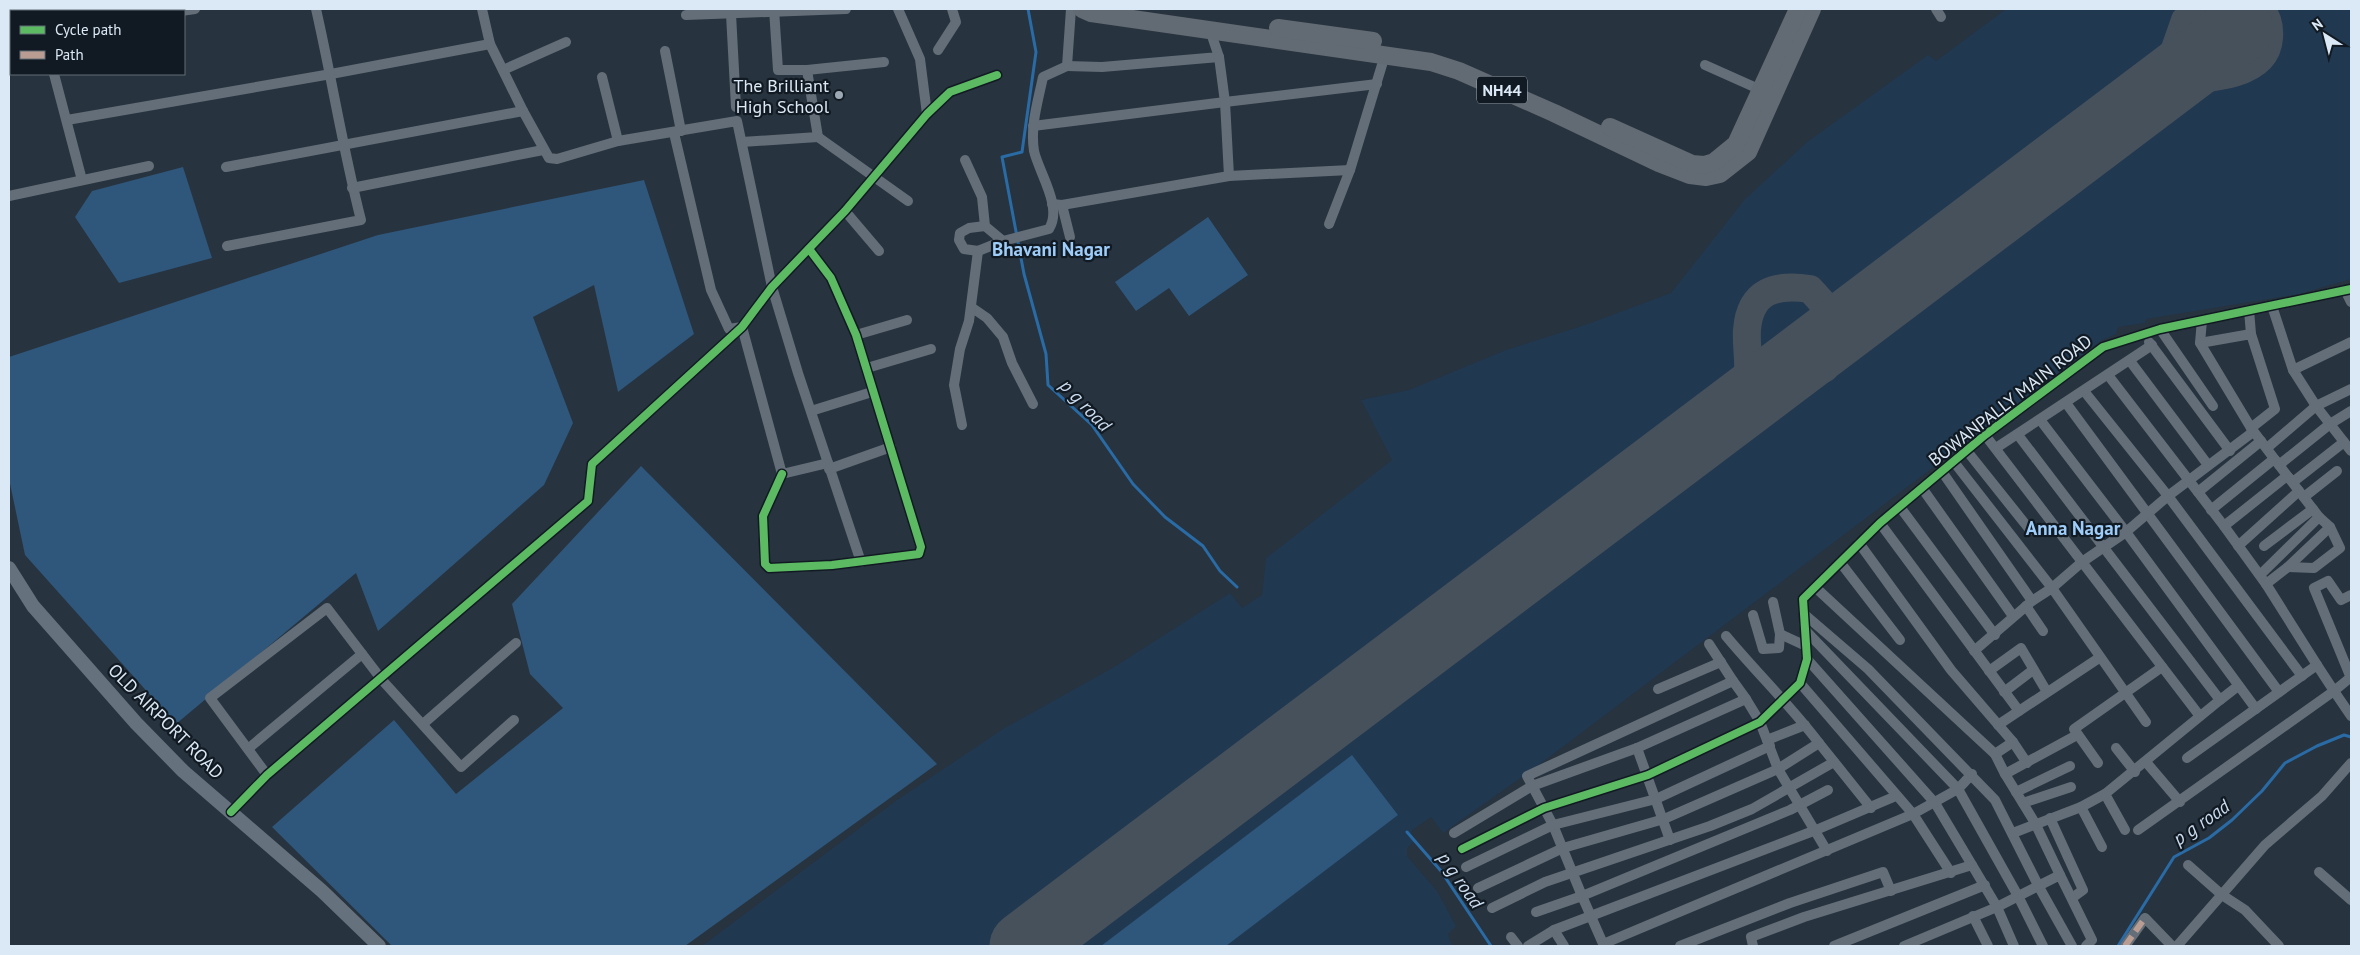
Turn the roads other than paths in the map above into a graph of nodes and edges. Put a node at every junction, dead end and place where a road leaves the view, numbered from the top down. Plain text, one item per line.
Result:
1 (316, 9) edge
2 (482, 9) edge
3 (846, 9) edge
4 (898, 9) edge
5 (952, 9) edge
6 (1071, 9) edge
7 (1082, 9) edge
8 (1144, 9) edge
9 (1798, 9) edge
10 (1812, 9) edge
11 (774, 10) edge
12 (731, 14) junction
13 (686, 15) dead end
14 (1210, 30) junction
15 (566, 42) dead end
16 (490, 44) junction
17 (938, 50) dead end
18 (665, 51) dead end
19 (1385, 55) junction
20 (1219, 57) junction
21 (884, 62) dead end
22 (1706, 65) dead end
23 (1067, 66) junction
24 (503, 70) junction
25 (807, 70) junction
26 (331, 74) junction
27 (54, 75) edge
28 (997, 75) dead end
29 (602, 77) dead end
30 (1377, 84) junction
31 (1761, 90) junction
32 (1225, 102) junction
33 (736, 107) dead end
34 (522, 111) junction
35 (927, 114) junction
36 (67, 120) junction
37 (1033, 126) junction
38 (678, 132) junction
39 (818, 136) junction
40 (618, 142) junction
41 (742, 142) junction
42 (343, 145) junction
43 (543, 150) junction
44 (965, 160) dead end
45 (149, 166) dead end
46 (226, 166) dead end
47 (1350, 170) junction
48 (1229, 176) junction
49 (873, 177) junction
50 (82, 180) junction
51 (352, 188) junction
52 (9, 196) edge
53 (908, 201) dead end
54 (1057, 204) junction
55 (845, 210) junction
56 (1329, 224) dead end
57 (985, 226) junction
58 (1070, 237) dead end
59 (1003, 241) junction
60 (227, 246) dead end
61 (809, 249) junction
62 (978, 251) junction
63 (880, 252) dead end
64 (772, 287) junction
65 (2348, 289) edge
66 (2351, 302) edge
67 (2272, 306) junction
68 (971, 307) junction
69 (2249, 310) junction
70 (907, 320) dead end
71 (2202, 320) junction
72 (742, 327) junction
73 (2160, 329) junction
74 (2143, 333) junction
75 (2251, 334) junction
76 (856, 335) junction
77 (2351, 342) edge
78 (2200, 343) junction
79 (2152, 346) junction
80 (931, 349) dead end
81 (2130, 361) junction
82 (867, 368) junction
83 (2293, 370) junction
84 (2108, 375) junction
85 (2351, 389) edge
86 (2084, 391) junction
87 (872, 392) junction
88 (2066, 403) junction
89 (1033, 404) dead end
90 (2213, 406) dead end
91 (2316, 406) junction
92 (811, 411) junction
93 (2351, 411) edge
94 (2041, 421) junction
95 (2330, 424) junction
96 (962, 425) dead end
97 (2251, 428) junction
98 (1985, 435) junction
99 (2018, 435) junction
100 (2344, 442) junction
101 (2264, 445) junction
102 (891, 447) junction
103 (1996, 448) junction
104 (1967, 451) junction
105 (2230, 451) junction
106 (2351, 451) edge
107 (1954, 462) junction
108 (2208, 465) junction
109 (2279, 465) junction
110 (829, 466) junction
111 (2337, 471) dead end
112 (1942, 472) junction
113 (782, 474) junction
114 (2189, 481) junction
115 (1922, 488) junction
116 (2298, 490) junction
117 (2198, 492) junction
118 (2168, 496) junction
119 (1900, 507) junction
120 (2211, 510) junction
121 (2316, 513) junction
122 (2148, 515) junction
123 (1880, 523) junction
124 (2224, 526) junction
125 (2330, 528) junction
126 (2030, 530) dead end
127 (2126, 532) junction
128 (1859, 543) junction
129 (2238, 546) junction
130 (2264, 546) dead end
131 (2106, 548) junction
132 (861, 562) junction
133 (1840, 562) junction
134 (2082, 562) junction
135 (2288, 567) junction
136 (9, 568) edge
137 (2260, 575) junction
138 (2266, 584) junction
139 (1815, 587) junction
140 (2052, 588) junction
141 (2351, 595) edge
142 (1773, 602) dead end
143 (2029, 603) junction
144 (1804, 614) junction
145 (1753, 615) dead end
146 (2013, 616) junction
147 (1805, 630) junction
148 (2043, 631) dead end
149 (1780, 634) junction
150 (1995, 635) junction
151 (1726, 636) dead end
152 (1900, 640) dead end
153 (516, 643) dead end
154 (1709, 644) dead end
155 (1806, 646) junction
156 (1974, 651) junction
157 (362, 654) junction
158 (2099, 658) junction
159 (1807, 659) junction
160 (1721, 662) junction
161 (2317, 665) junction
162 (2162, 667) junction
163 (2033, 670) junction
164 (1989, 671) junction
165 (2302, 676) junction
166 (2351, 677) edge
167 (382, 680) junction
168 (1733, 681) junction
169 (1800, 683) junction
170 (2238, 686) junction
171 (1658, 689) dead end
172 (2334, 690) junction
173 (2004, 692) junction
174 (2047, 692) junction
175 (2279, 692) junction
176 (2125, 693) junction
177 (1746, 700) junction
178 (1784, 700) junction
179 (2220, 700) junction
180 (2256, 709) junction
181 (2020, 710) junction
182 (2198, 715) junction
183 (2351, 716) edge
184 (514, 720) dead end
185 (1760, 722) junction
186 (2146, 722) dead end
187 (423, 724) junction
188 (1805, 725) junction
189 (1998, 725) junction
190 (2077, 735) junction
191 (1767, 740) junction
192 (2013, 742) junction
193 (1818, 743) junction
194 (248, 748) junction
195 (1637, 748) junction
196 (2116, 748) dead end
197 (1995, 754) junction
198 (2188, 758) dead end
199 (1834, 762) junction
200 (2098, 762) dead end
201 (2146, 762) junction
202 (2027, 763) junction
203 (2351, 763) edge
204 (2070, 766) dead end
205 (1778, 769) junction
206 (2135, 772) junction
207 (1972, 774) junction
208 (2005, 774) junction
209 (267, 775) junction
210 (1648, 776) junction
211 (1532, 786) junction
212 (1791, 787) junction
213 (2071, 787) dead end
214 (1958, 789) junction
215 (1828, 790) dead end
216 (2016, 792) junction
217 (2105, 794) junction
218 (1896, 796) junction
219 (1656, 799) junction
220 (2180, 802) junction
221 (1935, 803) junction
222 (2023, 803) junction
223 (1800, 804) junction
224 (2081, 807) junction
225 (1544, 808) junction
226 (1871, 808) junction
227 (232, 812) junction
228 (1913, 814) junction
229 (2050, 818) junction
230 (1664, 819) junction
231 (2035, 824) junction
232 (1553, 826) junction
233 (1816, 830) junction
234 (2125, 830) dead end
235 (2138, 830) dead end
236 (1454, 833) dead end
237 (2014, 833) junction
238 (1670, 840) junction
239 (2102, 847) dead end
240 (1563, 848) junction
241 (1462, 849) dead end
242 (1827, 852) junction
243 (2188, 864) dead end
244 (1972, 865) junction
245 (1466, 867) dead end
246 (1571, 872) junction
247 (2319, 872) dead end
248 (1952, 873) junction
249 (2060, 875) junction
250 (1985, 885) junction
251 (2038, 887) junction
252 (1478, 888) dead end
253 (1891, 891) junction
254 (2222, 894) junction
255 (1582, 896) junction
256 (2018, 896) junction
257 (2072, 898) junction
258 (2351, 900) edge
259 (1997, 907) junction
260 (1492, 908) dead end
261 (1536, 912) dead end
262 (1590, 916) junction
263 (1973, 916) junction
264 (1554, 930) junction
265 (1511, 937) dead end
266 (1927, 942) edge
267 (1603, 945) edge
268 (2170, 945) edge
269 (379, 946) edge
270 (1518, 946) edge
271 (1528, 946) edge
272 (1564, 946) edge
273 (1680, 946) edge
274 (1754, 946) edge
275 (1834, 946) edge
276 (1904, 946) edge
277 (1988, 946) edge
278 (2014, 946) edge
279 (2043, 946) edge
280 (2072, 946) edge
281 (2086, 946) edge
282 (2125, 946) edge
283 (2279, 946) edge

1 - 26 street
2 - 16 street
3 - 11 street
4 - 35 street
5 - 17 street
6 - 23 street
7 - 14 highway, NH44
8 - 31 highway, NH44
9 - 31 highway, NH44
10 - 19 highway, NH44
11 - 12 street
11 - 25 street
12 - 13 street
12 - 33 street
14 - 19 highway, NH44
14 - 20 street
15 - 24 street
16 - 24 street
16 - 26 street
18 - 38 street
19 - 30 street
20 - 23 street
20 - 32 street
21 - 25 street
22 - 31 street
23 - 37 street
24 - 34 street
25 - 39 street
26 - 36 street
26 - 42 street
27 - 36 street
28 - 35 street
29 - 40 street
30 - 32 street
30 - 47 street
32 - 37 street
32 - 48 street
34 - 42 street
34 - 43 street
35 - 49 street
36 - 50 street
37 - 54 street
38 - 40 street
38 - 41 street
38 - 72 street
39 - 41 street
39 - 49 street
40 - 43 street
41 - 64 street
42 - 46 street
42 - 51 street
43 - 51 street
44 - 57 street
45 - 50 street
47 - 48 street
47 - 56 street
48 - 54 street
49 - 53 street
49 - 55 street
50 - 52 street
51 - 60 street
54 - 58 street
54 - 59 street
55 - 61 street
55 - 63 street
57 - 59 street
57 - 62 street
59 - 62 street
61 - 64 street
61 - 76 street
62 - 68 street
64 - 72 street
64 - 92 street
65 - 66 street
65 - 67 street, BOWANPALLY MAIN ROAD
67 - 69 street, BOWANPALLY MAIN ROAD
67 - 83 street
68 - 89 street
68 - 96 street
69 - 71 street, BOWANPALLY MAIN ROAD
69 - 75 street
70 - 76 street
71 - 73 street, BOWANPALLY MAIN ROAD
71 - 78 street
72 - 113 street
72 - 167 street
73 - 74 street, BOWANPALLY MAIN ROAD
73 - 90 street
74 - 79 street
74 - 98 street, BOWANPALLY MAIN ROAD
75 - 78 street
75 - 97 street
76 - 82 street
77 - 83 street
78 - 97 street
79 - 81 street
79 - 105 street
80 - 82 street
81 - 84 street
81 - 108 street
82 - 87 street
83 - 91 street
84 - 86 street
84 - 114 street
85 - 91 street
86 - 88 street
86 - 118 street
87 - 92 street
87 - 102 street
88 - 94 street
88 - 122 street
91 - 95 street
91 - 101 street
92 - 110 street
93 - 95 street
94 - 99 street
94 - 127 street
95 - 100 street
95 - 109 street
97 - 101 street
97 - 105 street
98 - 103 street
98 - 104 street, BOWANPALLY MAIN ROAD
99 - 103 street
99 - 131 street
100 - 106 street
100 - 116 street
101 - 109 street
101 - 117 street
102 - 110 street
102 - 132 street
103 - 134 street
104 - 107 street, BOWANPALLY MAIN ROAD
104 - 126 street
105 - 108 street
107 - 112 street, BOWANPALLY MAIN ROAD
107 - 140 street
108 - 114 street
109 - 116 street
109 - 120 street
110 - 113 street
110 - 132 street
111 - 116 street
112 - 115 street, BOWANPALLY MAIN ROAD
112 - 143 street
113 - 132 street
114 - 117 street
114 - 118 street
115 - 119 street, BOWANPALLY MAIN ROAD
115 - 146 street
116 - 121 street
116 - 124 street
116 - 129 street
117 - 120 street
118 - 122 street
118 - 165 street
119 - 123 street, BOWANPALLY MAIN ROAD
119 - 150 street
120 - 124 street
121 - 125 street
121 - 130 street
121 - 137 street
122 - 127 street
122 - 175 street
123 - 128 street, BOWANPALLY MAIN ROAD
123 - 156 street
124 - 129 street
125 - 135 street
125 - 135 street
127 - 131 street
127 - 170 street
128 - 133 street, BOWANPALLY MAIN ROAD
128 - 189 street
129 - 137 street
131 - 134 street
131 - 179 street
133 - 139 street, BOWANPALLY MAIN ROAD
133 - 152 street
134 - 140 street
134 - 162 street
135 - 138 street
136 - 227 main road, OLD AIRPORT ROAD
137 - 138 street
138 - 161 street
139 - 144 street, BOWANPALLY MAIN ROAD
139 - 197 street
140 - 143 street
140 - 158 street
141 - 166 street
142 - 149 street
143 - 146 street
143 - 148 street
144 - 147 street, BOWANPALLY MAIN ROAD
144 - 207 street
145 - 149 street
146 - 150 street
147 - 155 street, BOWANPALLY MAIN ROAD
147 - 214 street
149 - 155 street
150 - 156 street
151 - 178 street
153 - 187 street
154 - 160 street
155 - 159 street, BOWANPALLY MAIN ROAD
156 - 164 street
157 - 167 street
157 - 194 street
157 - 194 street
158 - 174 street
158 - 176 street
159 - 169 street
159 - 221 street
160 - 168 street
160 - 171 street
161 - 165 street
161 - 172 street
162 - 176 street
162 - 182 street
163 - 164 street
163 - 173 street
163 - 174 street
164 - 173 street
165 - 175 street
166 - 172 street
167 - 187 street
167 - 209 street
168 - 177 street
168 - 211 street
169 - 178 street
169 - 218 street
170 - 179 street
170 - 180 street
172 - 183 street
172 - 220 street
173 - 181 street
174 - 181 street
175 - 180 street
176 - 186 street
176 - 190 street
177 - 185 street
177 - 195 street
178 - 185 street
178 - 188 street
179 - 182 street
180 - 198 street
181 - 189 street
182 - 201 street
184 - 187 street
185 - 191 street
185 - 210 street
188 - 191 street
188 - 193 street
189 - 192 street
190 - 200 street
190 - 202 street
191 - 205 street
191 - 219 street
192 - 197 street
192 - 202 street
193 - 199 street
193 - 205 street
194 - 209 street
195 - 210 street
195 - 211 street
196 - 206 street
197 - 208 street
199 - 212 street
199 - 226 street
201 - 206 street
201 - 220 street
202 - 208 street
203 - 254 street
204 - 216 street
205 - 212 street
205 - 230 street
206 - 217 street
207 - 214 street
207 - 237 street
208 - 216 street
209 - 227 street
210 - 219 street
210 - 225 street
211 - 225 street
211 - 236 street
212 - 223 street
212 - 238 street
213 - 222 street
214 - 221 street
214 - 256 street
215 - 223 street
216 - 222 street
217 - 224 street
217 - 234 street
218 - 226 street
218 - 228 street
219 - 230 street
219 - 232 street
220 - 235 street
221 - 228 street
221 - 244 street
222 - 231 street
223 - 233 street
223 - 255 street
224 - 229 street
224 - 239 street
225 - 232 street
225 - 241 street
226 - 233 street
227 - 269 main road, OLD AIRPORT ROAD
228 - 242 street
228 - 248 street
229 - 231 street
229 - 257 street
230 - 238 street
230 - 240 street
231 - 237 street
231 - 249 street
232 - 240 street
232 - 245 street
233 - 242 street
233 - 262 street
237 - 251 street
238 - 246 street
240 - 246 street
240 - 252 street
242 - 267 street
243 - 254 street
244 - 248 street
244 - 250 street
246 - 255 street
246 - 260 street
247 - 258 street
248 - 253 street
249 - 251 street
249 - 257 street
250 - 259 street
250 - 275 street
251 - 256 street
251 - 280 street
253 - 273 street
253 - 274 street
254 - 268 street
254 - 283 street
255 - 261 street
255 - 262 street
256 - 259 street
256 - 279 street
257 - 281 street
259 - 263 street
259 - 278 street
262 - 264 street
262 - 267 street
263 - 266 street
263 - 277 street
264 - 271 street
264 - 272 street
265 - 270 street
266 - 276 street
268 - 282 street

